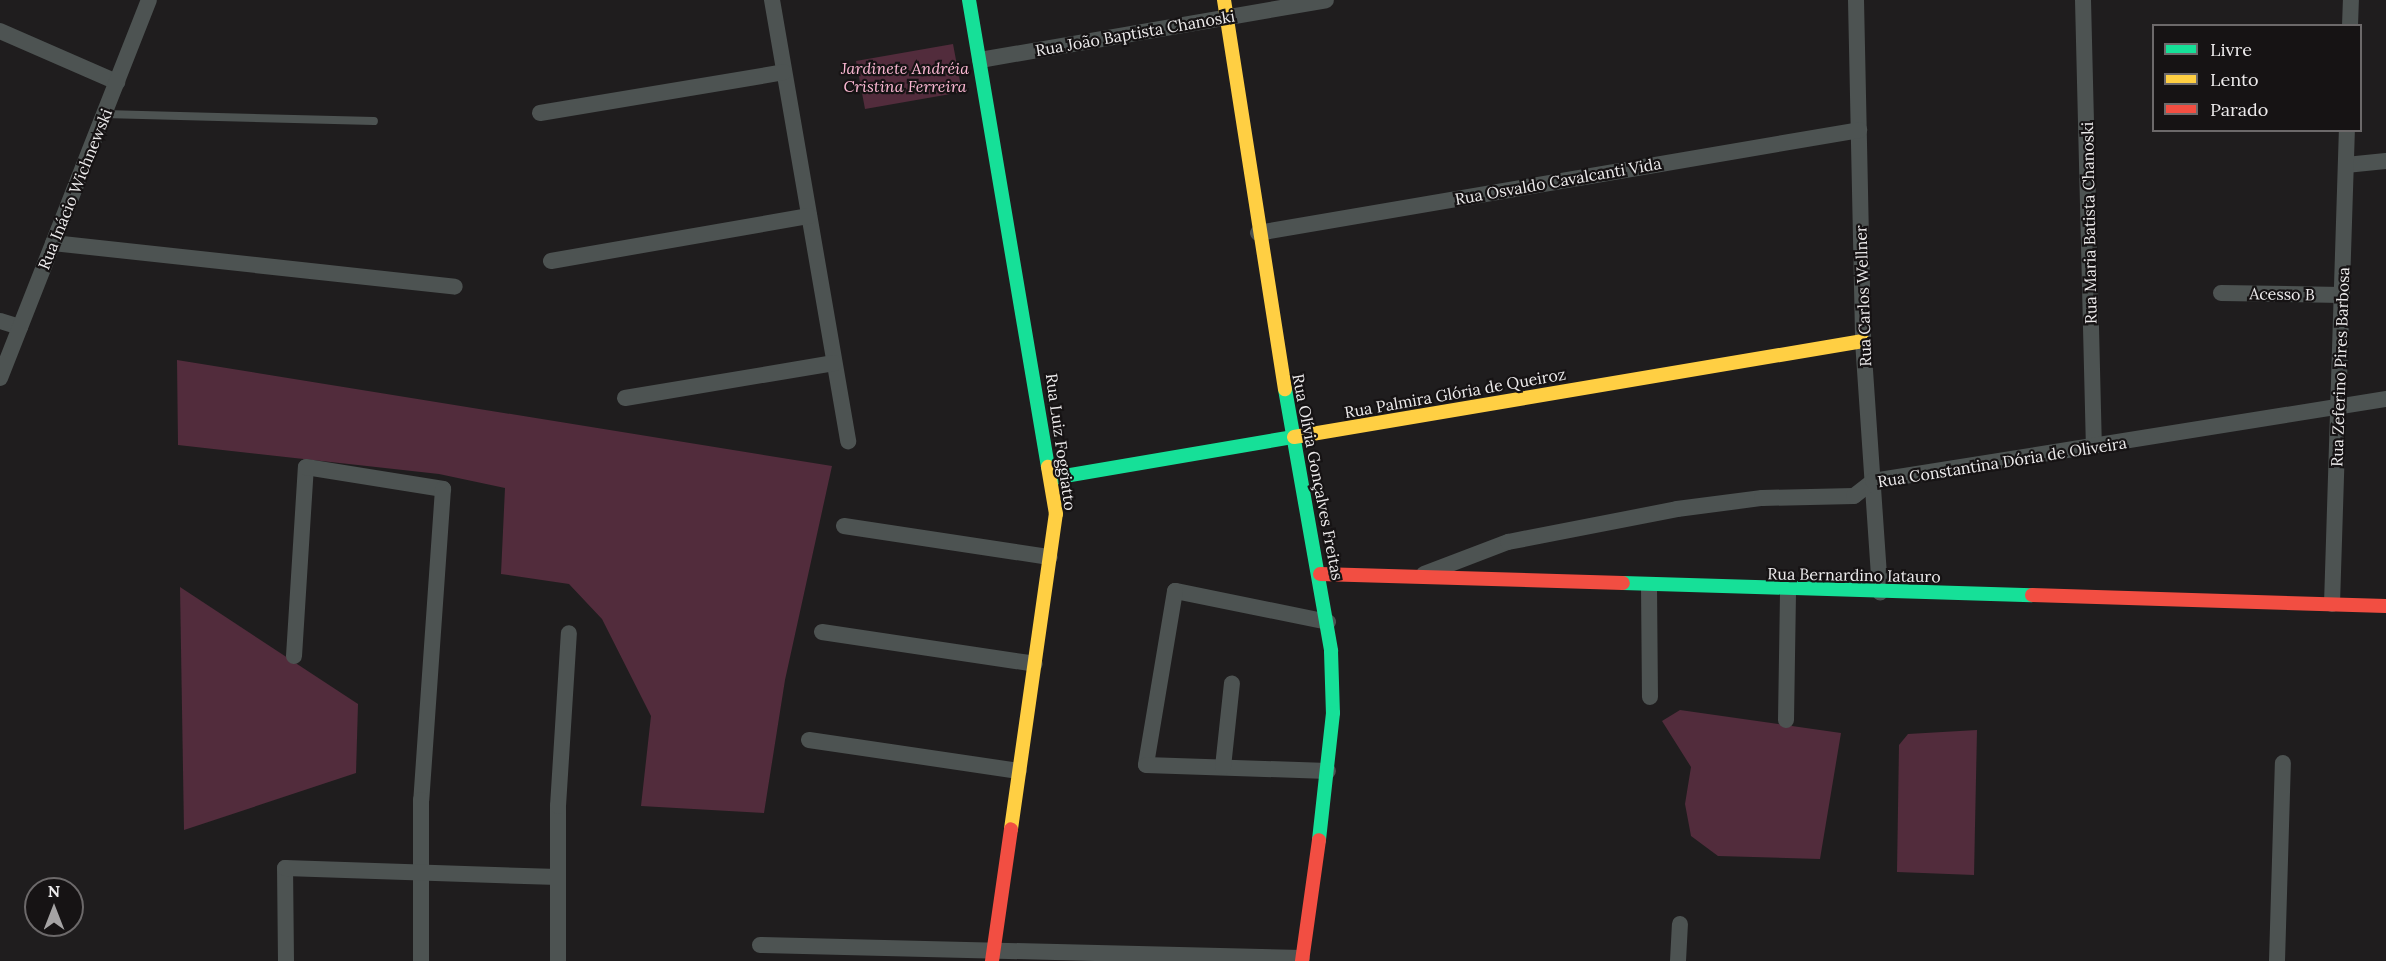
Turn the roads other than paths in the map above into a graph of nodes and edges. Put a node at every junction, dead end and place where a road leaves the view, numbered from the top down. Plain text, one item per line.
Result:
1 (149, 0) edge
2 (772, 0) edge
3 (969, 0) edge
4 (1224, 0) edge
5 (1326, 0) edge
6 (1856, 0) edge
7 (2083, 0) edge
8 (2351, 0) edge
9 (1227, 17) junction
10 (2350, 24) edge
11 (0, 31) edge
12 (980, 60) junction
13 (784, 72) junction
14 (117, 82) junction
15 (540, 113) dead end
16 (104, 114) junction
17 (374, 121) dead end
18 (1859, 130) junction
19 (2347, 132) edge
20 (2386, 161) edge
21 (2346, 165) junction
22 (809, 216) junction
23 (1258, 233) junction
24 (53, 243) junction
25 (551, 261) dead end
26 (455, 287) dead end
27 (2222, 293) dead end
28 (2342, 295) junction
29 (0, 321) edge
30 (20, 327) junction
31 (1863, 341) junction
32 (834, 363) junction
33 (0, 378) edge
34 (625, 398) dead end
35 (2386, 399) edge
36 (2338, 406) junction
37 (1293, 437) junction
38 (848, 442) dead end
39 (2094, 446) junction
40 (1053, 478) junction
41 (1873, 481) junction
42 (844, 526) dead end
43 (1050, 556) junction
44 (1320, 574) junction
45 (1415, 578) junction
46 (1649, 586) junction
47 (1788, 590) junction
48 (1880, 592) junction
49 (2332, 604) junction
50 (2386, 606) edge
51 (1328, 622) junction
52 (822, 632) dead end
53 (569, 633) dead end
54 (294, 656) dead end
55 (1035, 664) junction
56 (1232, 683) dead end
57 (1650, 697) dead end
58 (1786, 720) dead end
59 (809, 740) dead end
60 (2283, 762) dead end
61 (1223, 767) junction
62 (1019, 771) junction
63 (1328, 771) junction
64 (421, 873) junction
65 (558, 877) junction
66 (1680, 924) dead end
67 (760, 945) dead end
68 (993, 956) edge
69 (1302, 960) edge
70 (285, 961) edge
71 (421, 961) edge
72 (558, 961) edge
73 (1678, 961) edge
74 (2277, 961) edge

1 - 14 street, Rua Inácio Wichnewski
2 - 13 street
3 - 12 street, Rua Luiz Foggiatto
4 - 9 street, Rua Olívia Gonçalves Freitas
5 - 9 street, Rua João Baptista Chanoski
6 - 18 street, Rua Carlos Wellner
7 - 39 street, Rua Maria Batista Chanoski
8 - 10 street
9 - 12 street, Rua João Baptista Chanoski
9 - 23 street, Rua Olívia Gonçalves Freitas
11 - 14 street
12 - 40 street, Rua Luiz Foggiatto
13 - 15 street
13 - 22 street
14 - 16 street, Rua Inácio Wichnewski
16 - 17 lane
16 - 24 street, Rua Inácio Wichnewski
18 - 23 street, Rua Osvaldo Cavalcanti Vida
18 - 31 street, Rua Carlos Wellner
19 - 21 street, Rua Zeferino Pires Barbosa
20 - 21 street
21 - 28 street, Rua Zeferino Pires Barbosa
22 - 25 street
22 - 32 street
23 - 37 street, Rua Olívia Gonçalves Freitas
24 - 26 street
24 - 30 street, Rua Inácio Wichnewski
27 - 28 street, Acesso B
28 - 36 street, Rua Zeferino Pires Barbosa
29 - 30 street
30 - 33 street, Rua Inácio Wichnewski
31 - 37 street, Rua Palmira Glória de Queiroz
31 - 41 street, Rua Carlos Wellner
32 - 34 street
32 - 38 street
35 - 36 street, Rua Constantina Dória de Oliveira
36 - 39 street, Rua Constantina Dória de Oliveira
36 - 49 street, Rua Zeferino Pires Barbosa
37 - 40 street, Rua Palmira Glória de Queiroz
37 - 44 street, Rua Olívia Gonçalves Freitas
39 - 41 street, Rua Constantina Dória de Oliveira
40 - 43 street, Rua Luiz Foggiatto
41 - 45 street, Rua Constantina Dória de Oliveira
41 - 48 street, Rua Carlos Wellner
42 - 43 street
43 - 55 street, Rua Luiz Foggiatto
44 - 45 street, Rua Bernardino Iatauro
44 - 51 street, Rua Olívia Gonçalves Freitas
45 - 46 street, Rua Bernardino Iatauro
46 - 47 street, Rua Bernardino Iatauro
46 - 57 street
47 - 48 street, Rua Bernardino Iatauro
47 - 58 street
48 - 49 street, Rua Bernardino Iatauro
49 - 50 street, Rua Bernardino Iatauro
51 - 61 street
51 - 63 street, Rua Olívia Gonçalves Freitas
52 - 55 street
53 - 65 street
54 - 64 street
55 - 62 street, Rua Luiz Foggiatto
56 - 61 street
59 - 62 street
60 - 74 street
61 - 63 street
62 - 68 street, Rua Luiz Foggiatto
63 - 69 street, Rua Olívia Gonçalves Freitas
64 - 65 street
64 - 70 street
64 - 71 street
65 - 72 street
66 - 73 street
67 - 68 street
68 - 69 street

